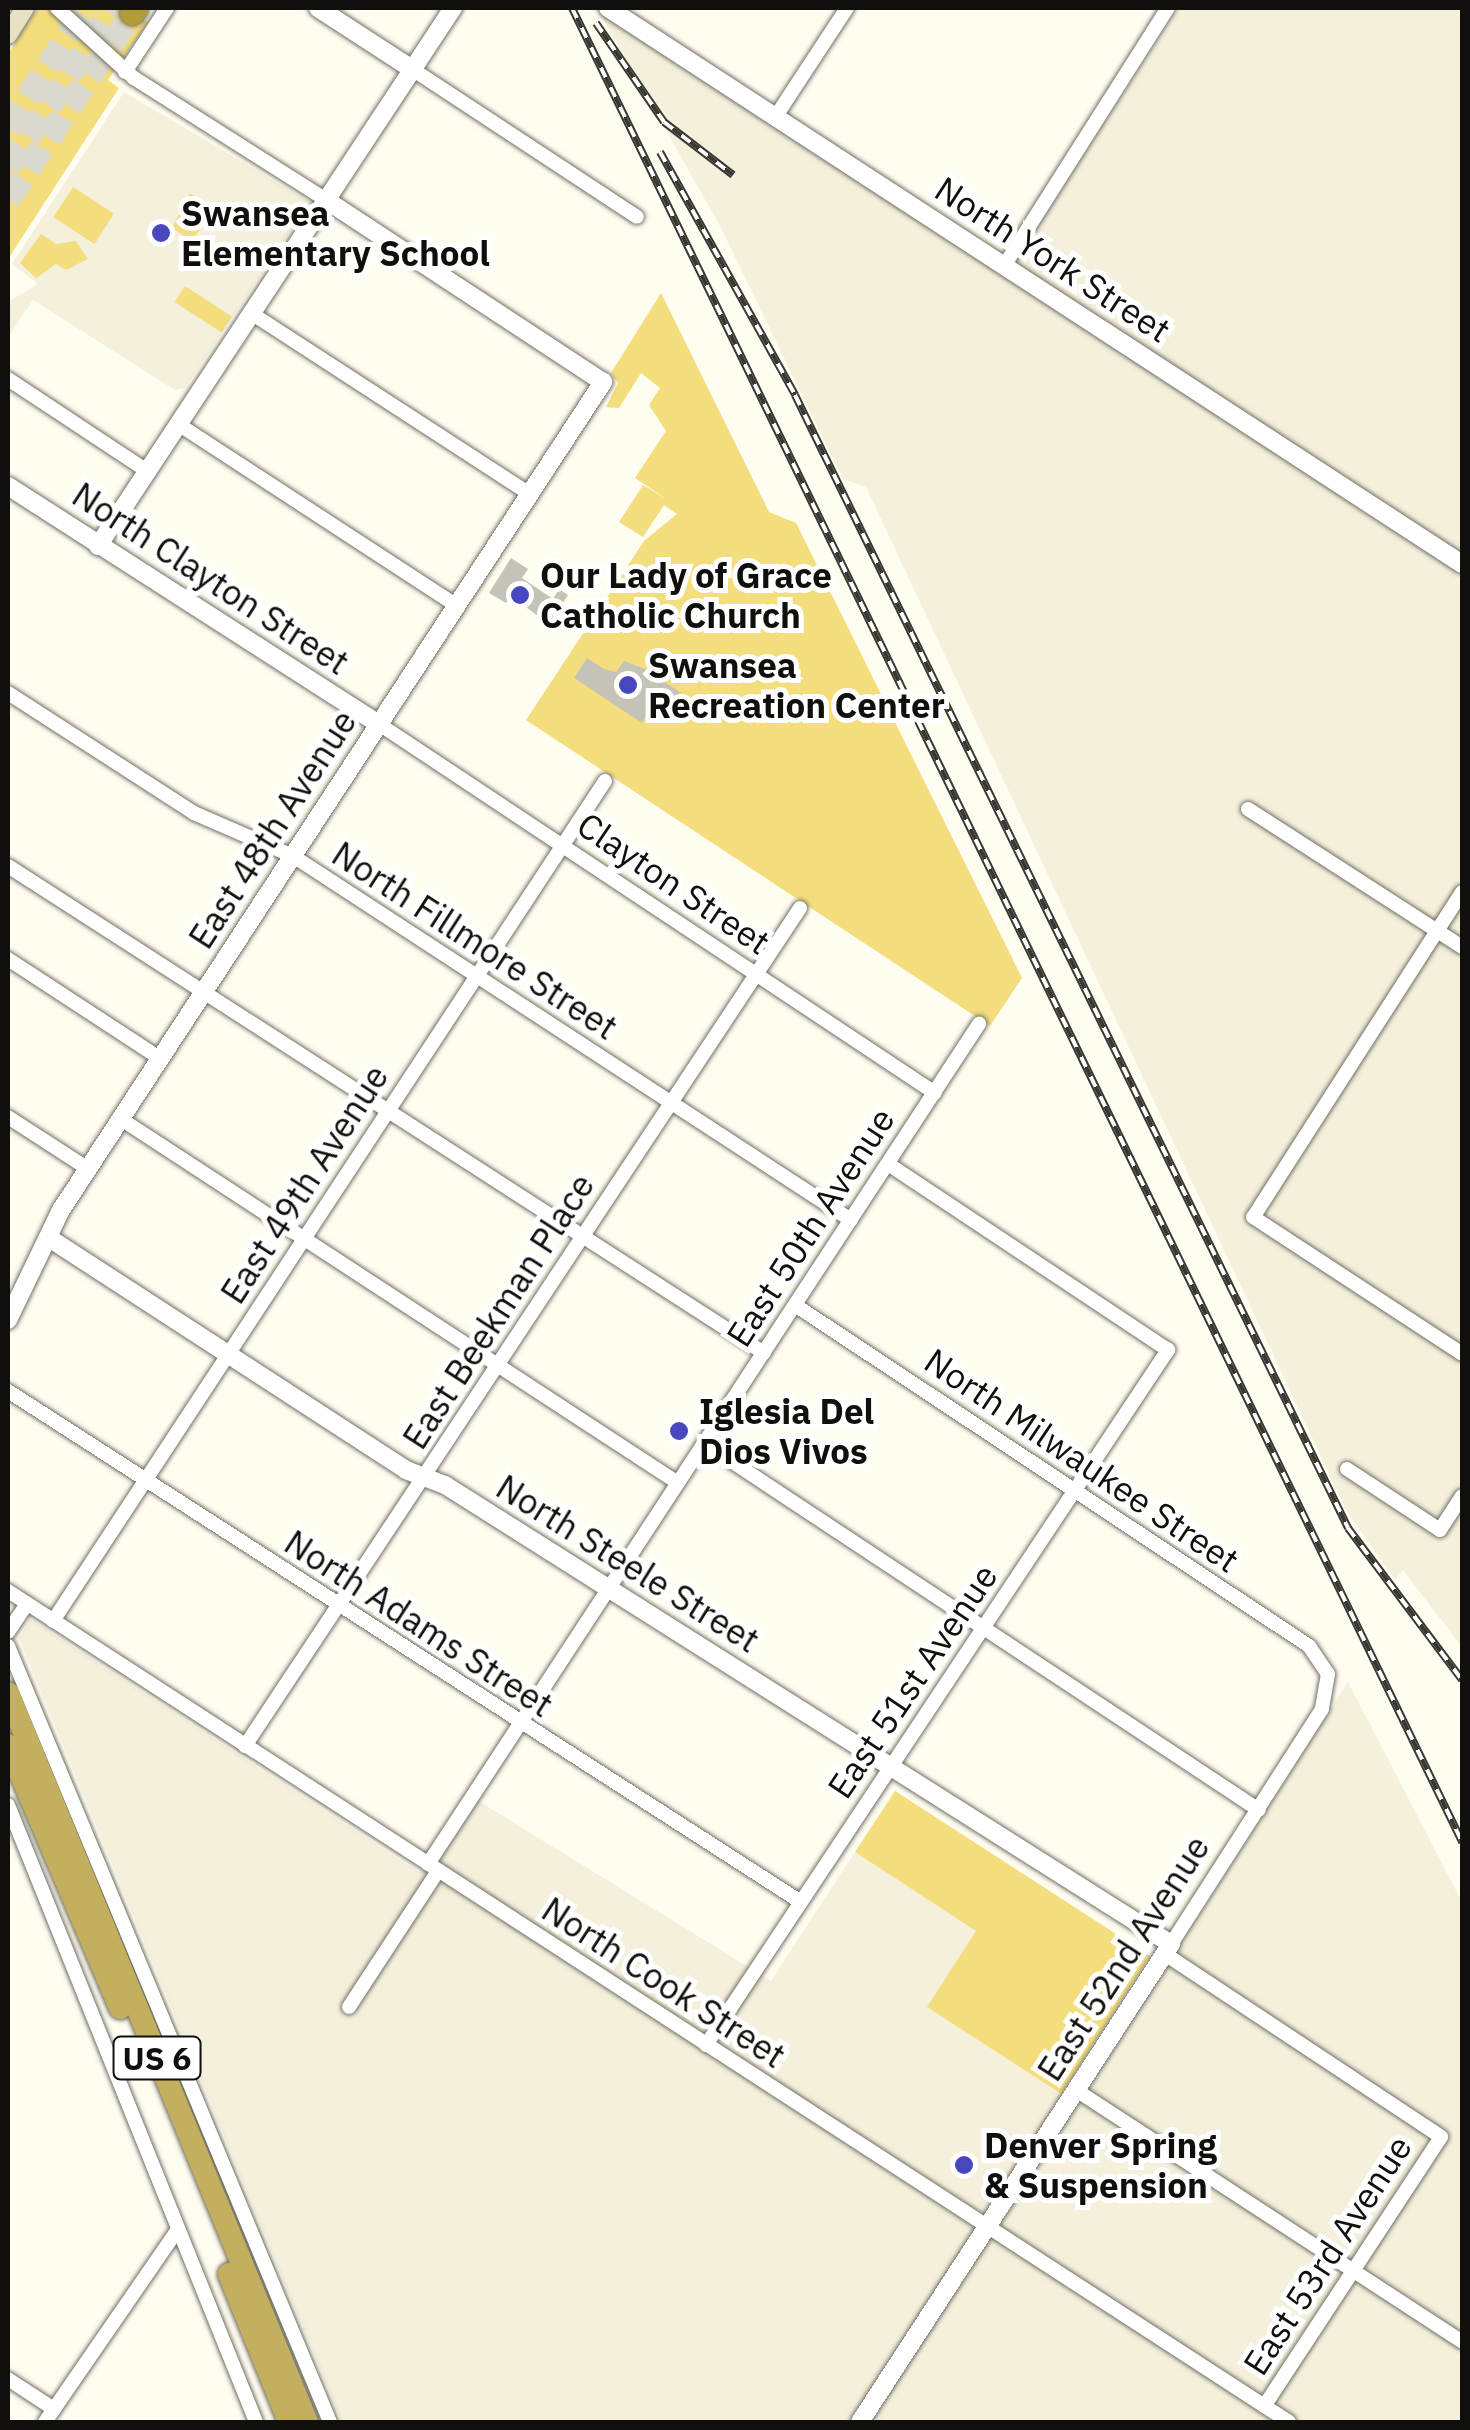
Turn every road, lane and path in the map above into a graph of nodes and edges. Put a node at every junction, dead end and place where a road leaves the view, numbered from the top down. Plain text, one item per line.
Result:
1 (25, 8) edge
2 (57, 8) edge
3 (167, 8) edge
4 (318, 8) edge
5 (452, 8) edge
6 (609, 8) edge
7 (847, 8) edge
8 (1168, 8) edge
9 (8, 35) edge
10 (122, 69) junction
11 (412, 69) junction
12 (776, 116) junction
13 (326, 200) junction
14 (638, 217) dead end
15 (1004, 266) junction
16 (251, 313) junction
17 (8, 378) edge
18 (178, 424) junction
19 (147, 471) junction
20 (8, 486) edge
21 (530, 494) junction
22 (98, 546) junction
23 (1462, 564) edge
24 (457, 606) junction
25 (8, 693) edge
26 (379, 724) junction
27 (605, 781) dead end
28 (1248, 809) dead end
29 (562, 845) junction
30 (293, 856) junction
31 (8, 866) edge
32 (1462, 892) edge
33 (800, 908) dead end
34 (1438, 931) junction
35 (1462, 947) edge
36 (8, 959) edge
37 (756, 974) junction
38 (476, 978) junction
39 (204, 993) junction
40 (979, 1024) dead end
41 (161, 1059) junction
42 (934, 1092) junction
43 (670, 1104) junction
44 (388, 1111) junction
45 (8, 1117) edge
46 (121, 1120) junction
47 (888, 1164) junction
48 (88, 1170) junction
49 (850, 1220) junction
50 (583, 1236) junction
51 (49, 1238) junction
52 (304, 1239) junction
53 (795, 1305) junction
54 (8, 1320) edge
55 (764, 1352) junction
56 (228, 1354) junction
57 (1462, 1354) edge
58 (498, 1364) junction
59 (8, 1391) edge
60 (704, 1443) junction
61 (1348, 1468) dead end
62 (425, 1478) junction
63 (144, 1481) junction
64 (678, 1482) junction
65 (1074, 1492) junction
66 (1462, 1496) edge
67 (608, 1590) junction
68 (8, 1591) edge
69 (27, 1604) junction
70 (336, 1608) junction
71 (53, 1621) junction
72 (983, 1628) junction
73 (8, 1632) edge
74 (8, 1646) edge
75 (1328, 1674) joint
76 (8, 1693) edge
77 (520, 1724) junction
78 (8, 1745) edge
79 (245, 1746) junction
80 (890, 1768) junction
81 (8, 1805) edge
82 (1258, 1810) junction
83 (433, 1868) junction
84 (802, 1902) junction
85 (1168, 1949) junction
86 (349, 2007) dead end
87 (706, 2045) junction
88 (1076, 2090) junction
89 (1441, 2136) joint
90 (987, 2227) junction
91 (178, 2229) junction
92 (1353, 2270) junction
93 (1462, 2342) edge
94 (8, 2379) edge
95 (1264, 2406) junction
96 (54, 2409) junction
97 (45, 2422) edge
98 (256, 2422) edge
99 (289, 2422) edge
100 (306, 2422) edge
101 (330, 2422) edge
102 (860, 2422) edge
103 (1288, 2422) edge

1 - 9 main road
2 - 10 street
3 - 10 street
4 - 11 street
5 - 11 street
6 - 12 street, North York Street
7 - 12 street
8 - 15 street
10 - 13 street
11 - 13 street
11 - 14 street
12 - 15 street, North York Street
13 - 16 street
13 - 21 street, East 48th Avenue
15 - 23 street, North York Street
16 - 18 street
16 - 21 street
17 - 19 street
18 - 19 street
18 - 24 street
19 - 22 street
20 - 22 street, North Clayton Street
21 - 24 street, East 48th Avenue
22 - 26 street, North Clayton Street
24 - 26 street, East 48th Avenue
25 - 30 street, North Fillmore Street
26 - 29 street, Clayton Street
26 - 30 street, East 48th Avenue
27 - 29 street, East 49th Avenue
28 - 34 street
29 - 37 street, Clayton Street
29 - 38 street, East 49th Avenue
30 - 38 street, North Fillmore Street
30 - 39 street, East 48th Avenue
31 - 39 street
32 - 34 street
33 - 37 street, East Beekman Place
34 - 35 street
34 - 57 street
36 - 41 street
37 - 42 street, Clayton Street
37 - 43 street, East Beekman Place
38 - 43 street, North Fillmore Street
38 - 44 street, East 49th Avenue
39 - 41 street, East 48th Avenue
39 - 44 street
40 - 42 street, East 50th Avenue
41 - 46 street, East 48th Avenue
42 - 47 street, East 50th Avenue
43 - 49 street, North Fillmore Street
43 - 50 street, East Beekman Place
44 - 50 street
44 - 52 street, East 49th Avenue
45 - 48 street
46 - 48 street, East 48th Avenue
46 - 52 street
47 - 49 street, East 50th Avenue
47 - 65 street, East 51st Avenue
48 - 51 street, East 48th Avenue
49 - 53 street, East 50th Avenue
50 - 55 street
50 - 58 street, East Beekman Place
51 - 54 street, East 48th Avenue
51 - 56 street, North Steele Street
52 - 56 street, East 49th Avenue
52 - 58 street
53 - 55 street, East 50th Avenue
53 - 65 street, North Milwaukee Street
55 - 60 street, East 50th Avenue
56 - 62 street, North Steele Street
56 - 63 street, East 49th Avenue
58 - 62 street, East Beekman Place
58 - 64 street
59 - 63 street, North Adams Street
60 - 64 street, East 50th Avenue
60 - 72 street
61 - 66 street
62 - 67 street, North Steele Street
62 - 70 street, East Beekman Place
63 - 70 street, North Adams Street
63 - 71 street, East 49th Avenue
64 - 67 street, East 50th Avenue
65 - 72 street, East 51st Avenue
65 - 75 street, North Milwaukee Street
67 - 77 street, East 50th Avenue
67 - 80 street, North Steele Street
68 - 69 street, North Cook Street
69 - 71 street, North Cook Street
69 - 73 street
70 - 77 street, North Adams Street
70 - 79 street, East Beekman Place
71 - 79 street, North Cook Street
72 - 80 street, East 51st Avenue
72 - 82 street
74 - 101 street
75 - 82 street, East 52nd Avenue
76 - 100 highway, US 6
77 - 83 street, East 50th Avenue
77 - 84 street, North Adams Street
78 - 99 highway, US 6
79 - 83 street, North Cook Street
80 - 84 street, East 51st Avenue
80 - 85 street, North Steele Street
81 - 91 street
82 - 85 street, East 52nd Avenue
83 - 86 street, East 50th Avenue
83 - 87 street, North Cook Street
84 - 87 street, East 51st Avenue
85 - 88 street, East 52nd Avenue
85 - 89 street, North Steele Street
87 - 90 street, North Cook Street
88 - 90 street, East 52nd Avenue
88 - 92 street
89 - 92 street, East 53rd Avenue
90 - 95 street, North Cook Street
90 - 102 street, East 52nd Avenue
91 - 96 street
91 - 98 street
92 - 93 street
92 - 95 street, East 53rd Avenue
94 - 96 street
95 - 103 street, North Cook Street
96 - 97 street

